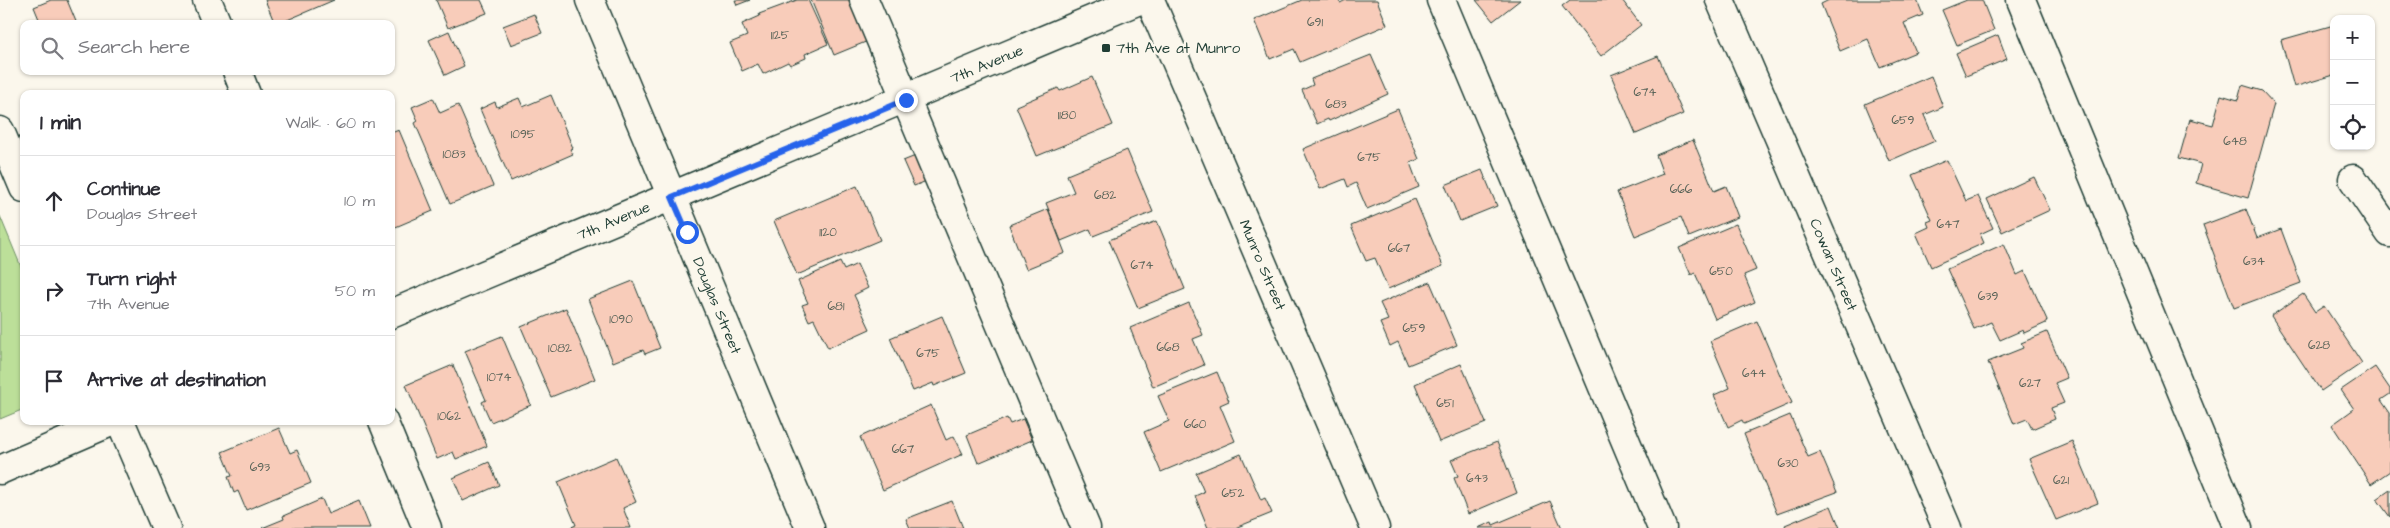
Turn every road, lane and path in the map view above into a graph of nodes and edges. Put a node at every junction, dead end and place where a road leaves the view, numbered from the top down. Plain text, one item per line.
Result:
1 (207, 0) edge
2 (590, 0) edge
3 (864, 0) edge
4 (1139, 0) edge
5 (1150, 0) edge
6 (1441, 0) edge
7 (1720, 0) edge
8 (2021, 0) edge
9 (215, 20) edge
10 (239, 75) edge
11 (244, 90) edge
12 (906, 100) junction
13 (0, 131) edge
14 (20, 178) edge
15 (2353, 179) dead end
16 (672, 197) junction
17 (2390, 233) edge
18 (395, 312) edge
19 (104, 425) edge
20 (122, 425) edge
21 (384, 425) edge
22 (0, 470) edge
23 (166, 528) edge
24 (427, 528) edge
25 (810, 528) edge
26 (1086, 528) edge
27 (1375, 528) edge
28 (1662, 528) edge
29 (1947, 528) edge
30 (2238, 528) edge

1 - 9 street
2 - 16 street, Douglas Street
3 - 12 street
4 - 12 street, 7th Avenue
5 - 27 street, Munro Street
6 - 28 street
7 - 29 street, Cowan Street
8 - 30 street
10 - 11 street
12 - 16 street, 7th Avenue
12 - 26 street
13 - 14 street
15 - 17 street
16 - 18 street, 7th Avenue
16 - 25 street, Douglas Street
19 - 22 street
20 - 23 street
21 - 24 street

